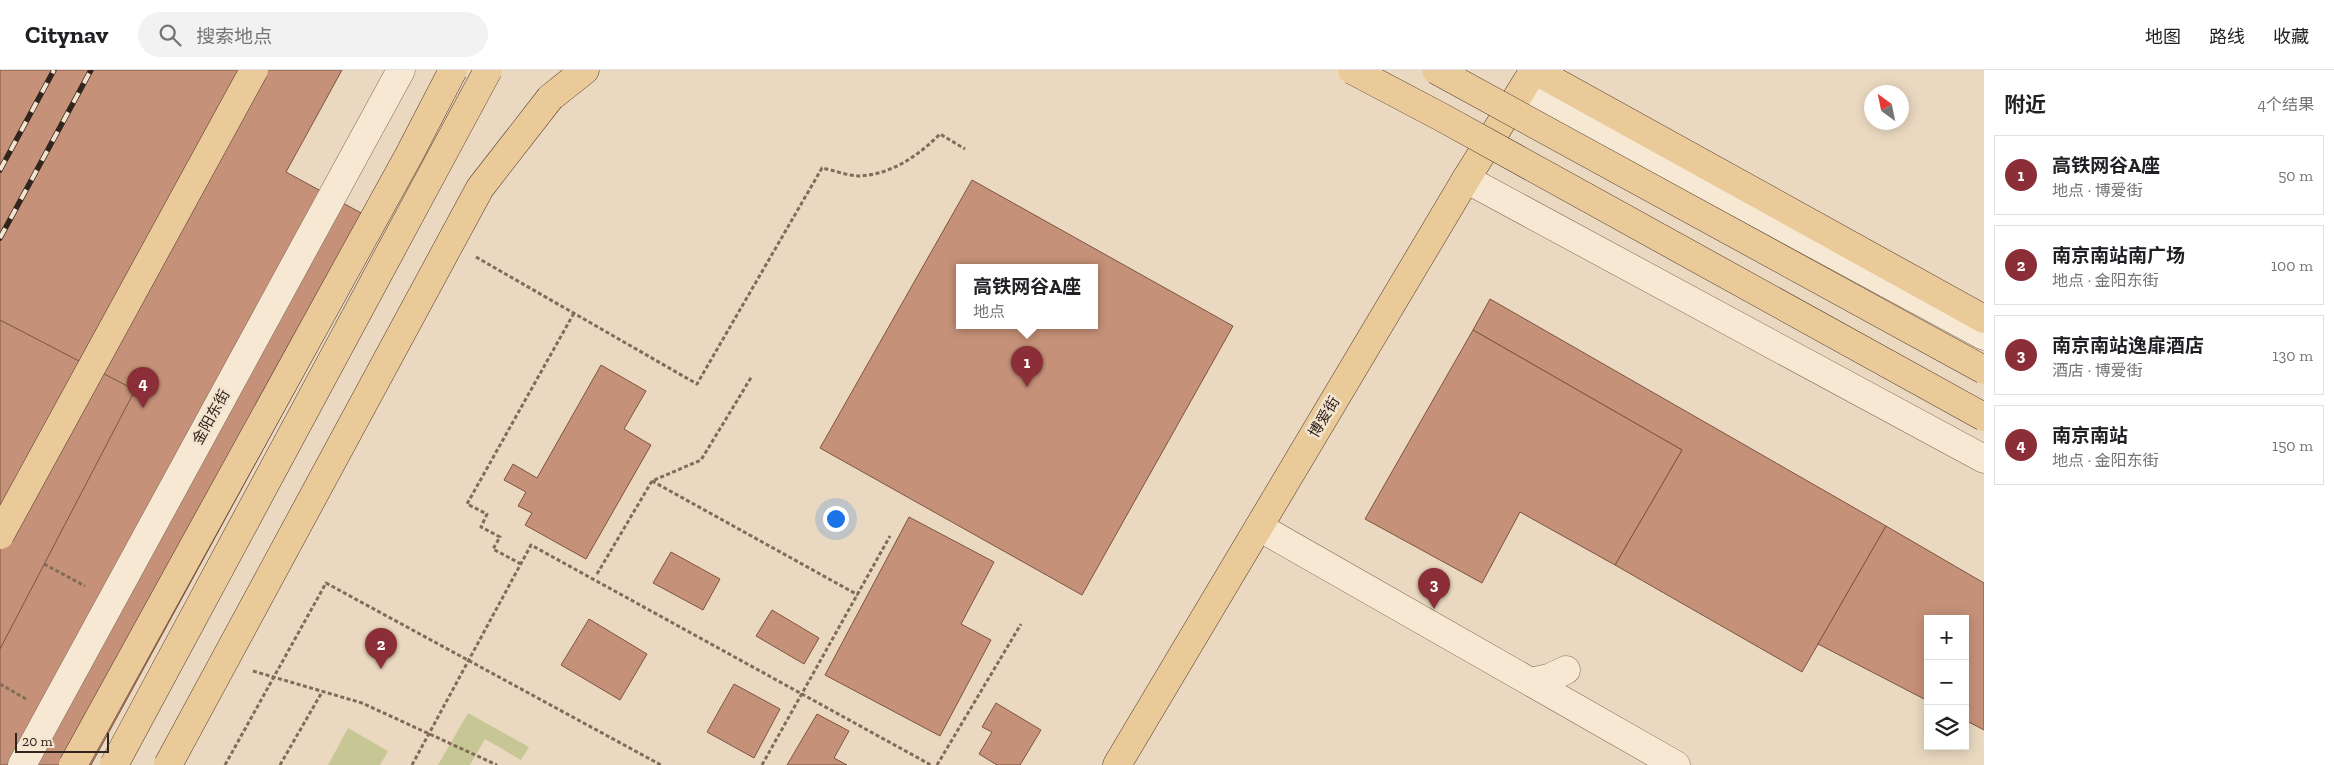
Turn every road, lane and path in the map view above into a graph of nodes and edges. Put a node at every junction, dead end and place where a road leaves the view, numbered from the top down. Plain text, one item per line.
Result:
1 (254, 70) edge
2 (401, 70) edge
3 (452, 70) edge
4 (488, 70) edge
5 (566, 70) edge
6 (585, 70) edge
7 (1352, 70) edge
8 (1436, 70) edge
9 (1531, 76) edge
10 (550, 98) junction
11 (965, 149) dead end
12 (1466, 179) junction
13 (451, 242) junction
14 (574, 313) junction
15 (1984, 319) edge
16 (1984, 336) edge
17 (1984, 370) edge
18 (752, 376) dead end
19 (1984, 417) edge
20 (1984, 459) edge
21 (652, 481) junction
22 (1259, 527) junction
23 (0, 535) edge
24 (890, 536) dead end
25 (44, 564) dead end
26 (521, 564) junction
27 (597, 574) dead end
28 (858, 595) junction
29 (111, 601) junction
30 (1021, 624) dead end
31 (469, 661) junction
32 (246, 670) dead end
33 (1566, 670) dead end
34 (274, 678) junction
35 (1531, 682) junction
36 (322, 692) junction
37 (802, 694) junction
38 (429, 734) junction
39 (22, 765) edge
40 (73, 765) edge
41 (114, 765) edge
42 (168, 765) edge
43 (225, 765) edge
44 (280, 765) edge
45 (412, 765) edge
46 (497, 765) edge
47 (661, 765) edge
48 (762, 765) edge
49 (930, 765) edge
50 (937, 765) edge
51 (1117, 765) edge
52 (1676, 765) edge

1 - 23 main road, bridge
2 - 29 street, 金阳东街
3 - 40 main road, bridge
4 - 41 main road, bridge
5 - 10 main road
6 - 10 main road
7 - 19 main road, bridge
8 - 17 main road, bridge
9 - 12 main road, 博爱街
9 - 15 main road
9 - 16 street
10 - 13 main road, bridge
11 - 14 path
12 - 20 street
12 - 22 main road, 博爱街
13 - 14 path
13 - 42 main road, bridge
14 - 26 path
18 - 21 path
21 - 27 path
21 - 28 path
22 - 35 street
22 - 51 main road, 博爱街
24 - 28 path
25 - 29 path
26 - 31 path
26 - 37 path
28 - 37 path
29 - 39 street, 金阳东街
30 - 50 path
31 - 34 path
31 - 38 path
31 - 47 path
32 - 34 path
33 - 35 street
34 - 36 path
34 - 43 path
35 - 52 street
36 - 38 path
36 - 44 path
37 - 48 path
37 - 49 path
38 - 45 path
38 - 46 path

